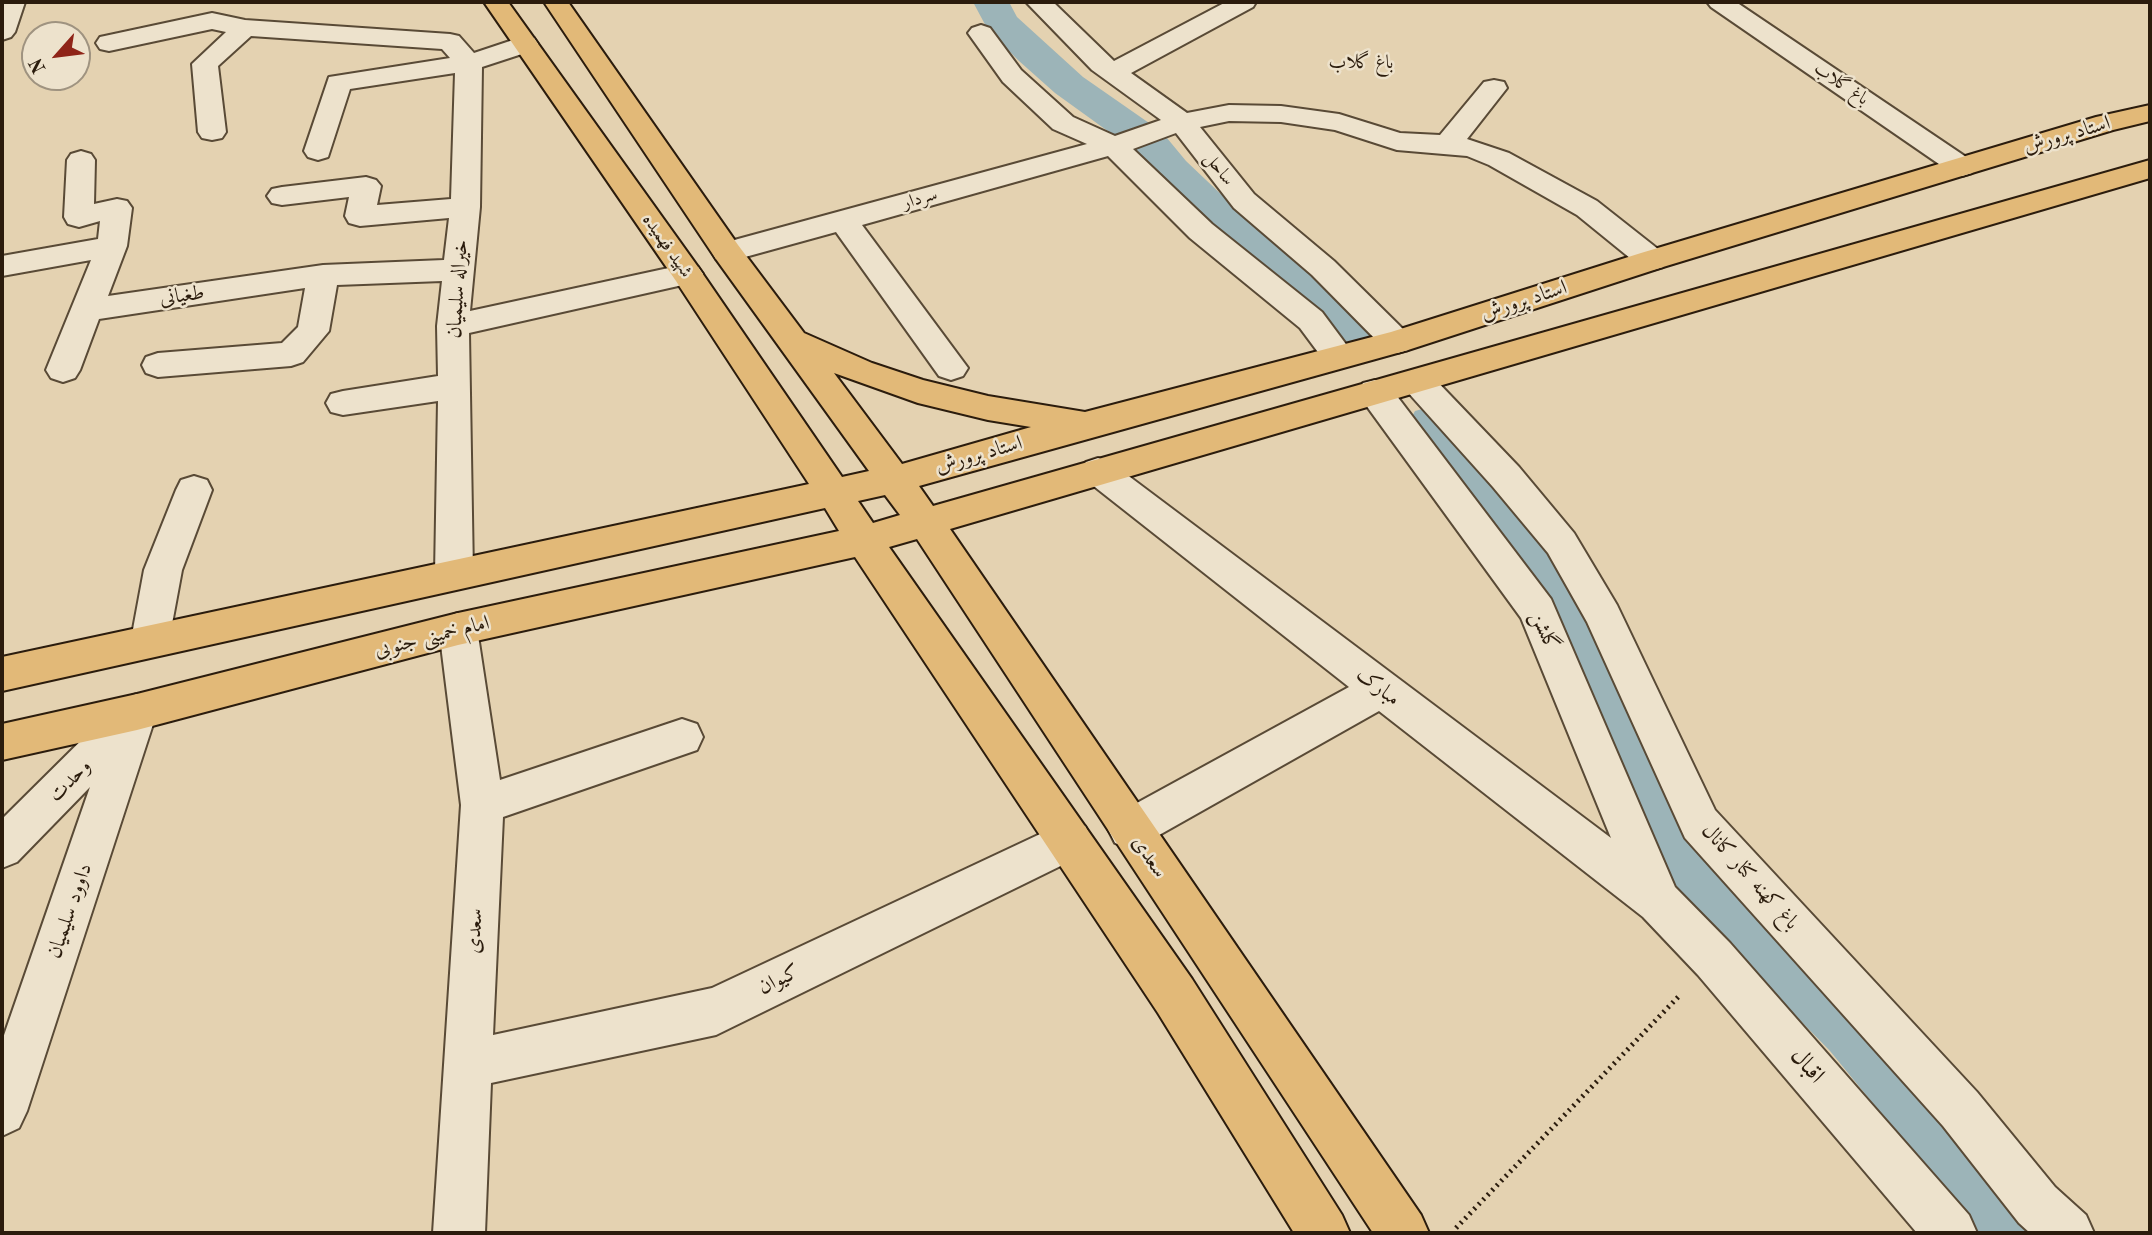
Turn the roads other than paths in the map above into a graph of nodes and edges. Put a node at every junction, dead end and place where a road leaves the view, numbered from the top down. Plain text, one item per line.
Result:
1 (12, 2) edge
2 (496, 2) edge
3 (556, 2) edge
4 (1039, 2) edge
5 (1244, 2) edge
6 (1720, 2) edge
7 (216, 11) edge
8 (245, 28) junction
9 (2, 32) edge
10 (981, 33) dead end
11 (109, 43) dead end
12 (525, 44) junction
13 (469, 64) junction
14 (1114, 72) junction
15 (1494, 88) dead end
16 (2150, 113) edge
17 (1182, 122) junction
18 (2106, 123) junction
19 (212, 132) dead end
20 (1448, 144) junction
21 (1114, 146) junction
22 (318, 151) dead end
23 (2150, 153) edge
24 (81, 160) dead end
25 (1962, 167) junction
26 (2150, 169) edge
27 (282, 196) dead end
28 (465, 207) junction
29 (843, 220) junction
30 (112, 246) junction
31 (727, 252) junction
32 (1652, 260) junction
33 (2, 265) edge
34 (457, 270) junction
35 (687, 274) junction
36 (323, 275) junction
37 (87, 310) junction
38 (453, 326) junction
39 (793, 341) junction
40 (1397, 342) junction
41 (1338, 355) junction
42 (158, 365) dead end
43 (951, 368) dead end
44 (63, 370) dead end
45 (1417, 381) junction
46 (455, 386) junction
47 (1375, 392) junction
48 (343, 403) dead end
49 (1088, 424) junction
50 (1098, 471) junction
51 (895, 479) junction
52 (194, 490) dead end
53 (833, 494) junction
54 (926, 523) junction
55 (864, 540) junction
56 (454, 574) junction
57 (458, 629) junction
58 (150, 640) junction
59 (2, 674) edge
60 (1382, 690) junction
61 (137, 712) junction
62 (682, 737) dead end
63 (2, 742) edge
64 (482, 805) junction
65 (1130, 829) junction
66 (1070, 840) junction
67 (2, 848) edge
68 (1658, 902) junction
69 (468, 1064) junction
70 (2, 1111) edge
71 (459, 1233) edge
72 (1324, 1233) edge
73 (1403, 1233) edge
74 (1951, 1233) edge
75 (2068, 1233) edge

1 - 9 street
2 - 12 main road, شهید فهمیده
3 - 31 main road
4 - 14 street, ساحل
5 - 14 street
6 - 25 street, باغ گلاب
7 - 8 street
7 - 11 street
8 - 13 street
8 - 19 street
10 - 21 street
12 - 13 street
12 - 35 main road, شهید فهمیده
13 - 22 street
13 - 28 street, خیراله سلیمیان
14 - 17 street, ساحل
15 - 20 street
16 - 18 main road, استاد پرورش
17 - 20 street, سردار
17 - 21 street, سردار
17 - 40 street, ساحل
18 - 23 main road
18 - 25 main road, استاد پرورش
20 - 32 street, سردار
21 - 29 street, سردار
21 - 41 street
24 - 30 street
25 - 32 main road, استاد پرورش
26 - 45 main road
27 - 28 street
28 - 34 street, خیراله سلیمیان
29 - 31 street, سردار
29 - 43 street
30 - 33 street
30 - 37 street
31 - 39 main road
32 - 40 main road, استاد پرورش
34 - 36 street, طغیانی
34 - 38 street, خیراله سلیمیان
35 - 38 street
35 - 53 main road, شهید فهمیده
36 - 37 street, طغیانی
36 - 42 street
37 - 44 street
38 - 46 street, خیراله سلیمیان
39 - 49 main road
39 - 51 main road
40 - 41 main road, استاد پرورش
41 - 49 main road, استاد پرورش
45 - 47 main road
45 - 75 street, باغ کهنه کنار کانال
46 - 48 street
46 - 56 street, خیراله سلیمیان
47 - 50 main road
47 - 68 street, گلشن
49 - 51 main road, استاد پرورش
50 - 54 main road
50 - 60 street, مبارک
51 - 53 main road, استاد پرورش
51 - 54 main road, سعدی
52 - 58 street
53 - 55 main road
53 - 56 main road
54 - 55 main road, امام خمینی جنوبی
54 - 65 main road, سعدی
55 - 57 main road, امام خمینی جنوبی
55 - 66 main road
56 - 58 main road
57 - 61 main road, امام خمینی جنوبی
57 - 64 street, سعدی
58 - 59 main road
60 - 65 street
60 - 68 street, مبارک
61 - 63 main road, امام خمینی جنوبی
61 - 67 street, وحدت
61 - 70 street, داوود سلیمیان
62 - 64 street
64 - 69 street, سعدی
65 - 73 main road, سعدی
66 - 69 street, کیوان
66 - 72 main road
68 - 74 street, اقبال
69 - 71 street, سعدی

